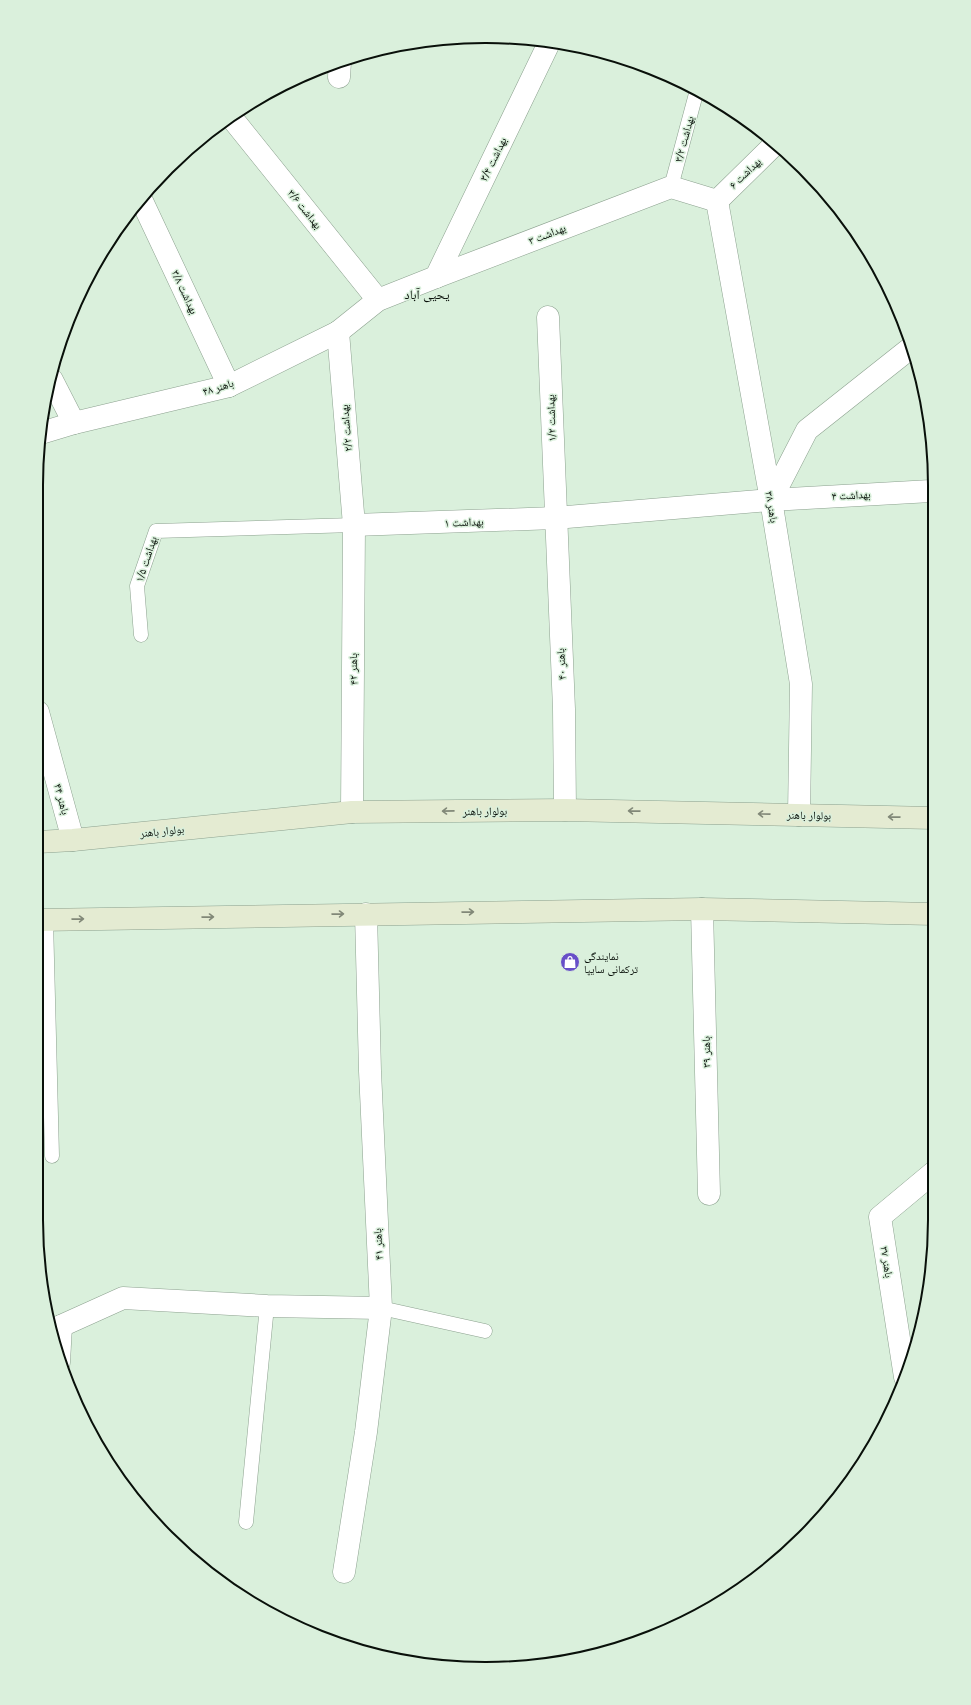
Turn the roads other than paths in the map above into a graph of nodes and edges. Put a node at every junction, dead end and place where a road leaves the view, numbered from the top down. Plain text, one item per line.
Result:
1 (547, 48) edge
2 (695, 96) edge
3 (235, 122) edge
4 (771, 148) edge
5 (671, 187) junction
6 (717, 201) junction
7 (144, 205) edge
8 (436, 277) junction
9 (378, 300) junction
10 (548, 317) dead end
11 (338, 332) junction
12 (907, 351) edge
13 (55, 386) edge
14 (229, 386) junction
15 (74, 423) junction
16 (47, 432) edge
17 (928, 491) edge
18 (771, 500) junction
19 (555, 518) junction
20 (354, 525) junction
21 (156, 531) joint
22 (141, 635) dead end
23 (43, 730) edge
24 (565, 810) junction
25 (352, 812) junction
26 (799, 815) junction
27 (928, 818) edge
28 (73, 840) junction
29 (43, 842) edge
30 (702, 909) junction
31 (366, 914) junction
32 (928, 914) edge
33 (43, 920) edge
34 (43, 944) edge
35 (52, 1156) dead end
36 (928, 1177) edge
37 (709, 1194) dead end
38 (267, 1306) junction
39 (381, 1308) junction
40 (57, 1328) edge
41 (485, 1331) dead end
42 (903, 1366) edge
43 (246, 1522) dead end
44 (344, 1572) dead end

1 - 8 street, بهداشت ۳/۴
2 - 5 lane, بهداشت ۳/۲
3 - 9 street, بهداشت ۳/۶
4 - 6 street, بهداشت ۶
5 - 6 street
5 - 8 street, بهداشت ۳
6 - 18 street, باهنر ۳۸
7 - 14 street, بهداشت ۳/۸
8 - 9 street, بهداشت ۳
9 - 11 street, باهنر ۴۸
10 - 19 street, بهداشت ۱/۲
11 - 14 street, باهنر ۴۸
11 - 20 street, بهداشت ۲/۲
12 - 18 street
13 - 15 street
14 - 15 street, باهنر ۴۸
15 - 16 street, باهنر ۴۸
17 - 18 street, بهداشت ۴
18 - 19 street, بهداشت ۱
18 - 26 street, باهنر ۳۸
19 - 20 street, بهداشت ۱
19 - 24 street, باهنر ۴۰
20 - 21 lane, بهداشت ۱
20 - 25 street, باهنر ۴۲
21 - 22 lane, بهداشت ۱/۵
23 - 28 street, باهنر ۴۴
24 -> 25 main road, بولوار باهنر
26 -> 24 main road, بولوار باهنر
25 - 28 main road, بولوار باهنر
27 -> 26 main road, بولوار باهنر
28 - 29 main road, بولوار باهنر
31 -> 30 main road
30 - 32 main road
30 - 37 street, باهنر ۳۹
33 -> 31 main road
31 - 39 street, باهنر ۴۱
34 - 35 lane
36 - 42 street, باهنر ۳۷
38 - 39 street
38 - 40 street
38 - 43 lane
39 - 41 lane
39 - 44 street, باهنر ۴۱

